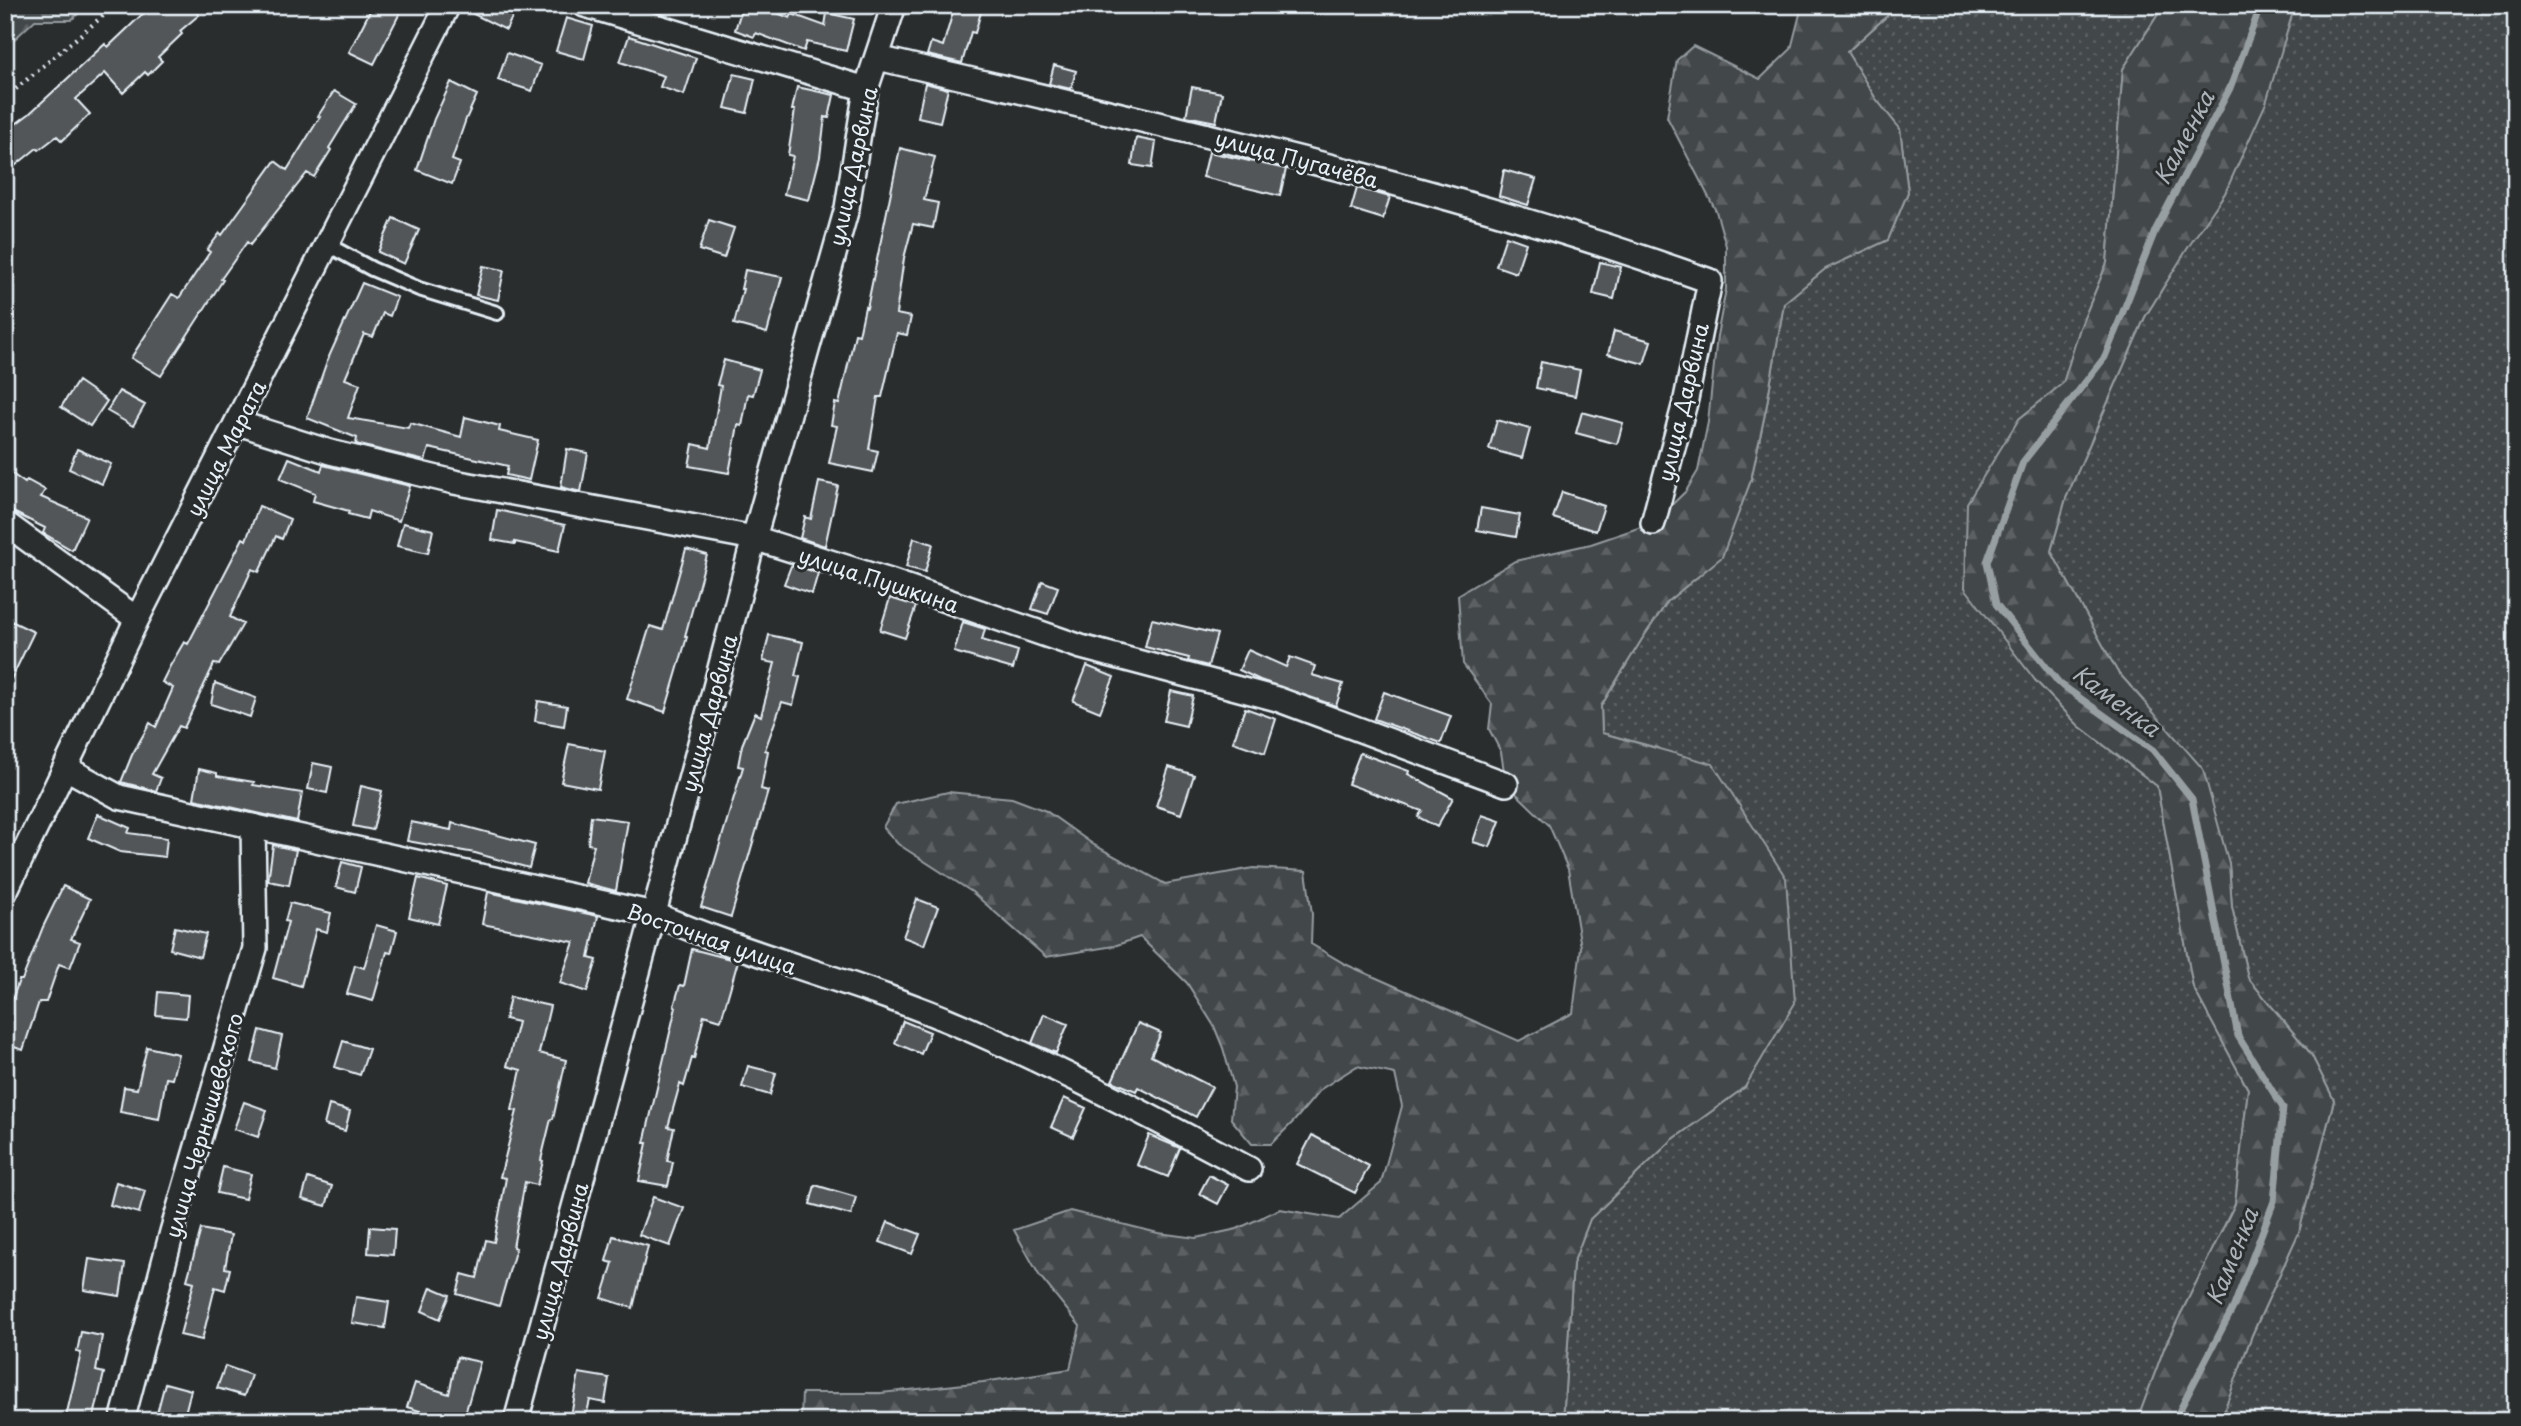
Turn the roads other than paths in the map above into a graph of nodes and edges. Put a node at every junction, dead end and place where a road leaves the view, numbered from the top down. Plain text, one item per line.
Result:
1 (448, 5) edge
2 (585, 5) edge
3 (894, 5) edge
4 (878, 58) junction
5 (866, 89) junction
6 (328, 245) junction
7 (1710, 281) joint
8 (497, 313) dead end
9 (238, 423) junction
10 (5, 523) edge
11 (1653, 523) dead end
12 (754, 538) junction
13 (137, 620) junction
14 (66, 768) junction
15 (1506, 784) dead end
16 (253, 826) junction
17 (7, 884) edge
18 (654, 914) junction
19 (1249, 1170) dead end
20 (122, 1421) edge
21 (516, 1421) edge

1 - 6 street, улица Марата
2 - 5 street
3 - 4 street, улица Дарвина
4 - 5 street, улица Дарвина
4 - 7 street, улица Пугачёва
5 - 12 street, улица Дарвина
6 - 8 lane
6 - 9 street, улица Марата
7 - 11 street, улица Дарвина
9 - 12 street, улица Пушкина
9 - 13 street, улица Марата
10 - 13 street
12 - 15 street, улица Пушкина
12 - 18 street, улица Дарвина
13 - 14 street, улица Марата
14 - 16 street, Восточная улица
14 - 17 street, улица Марата
16 - 18 street, Восточная улица
16 - 20 street, улица Чернышевского
18 - 19 street, Восточная улица
18 - 21 street, улица Дарвина

